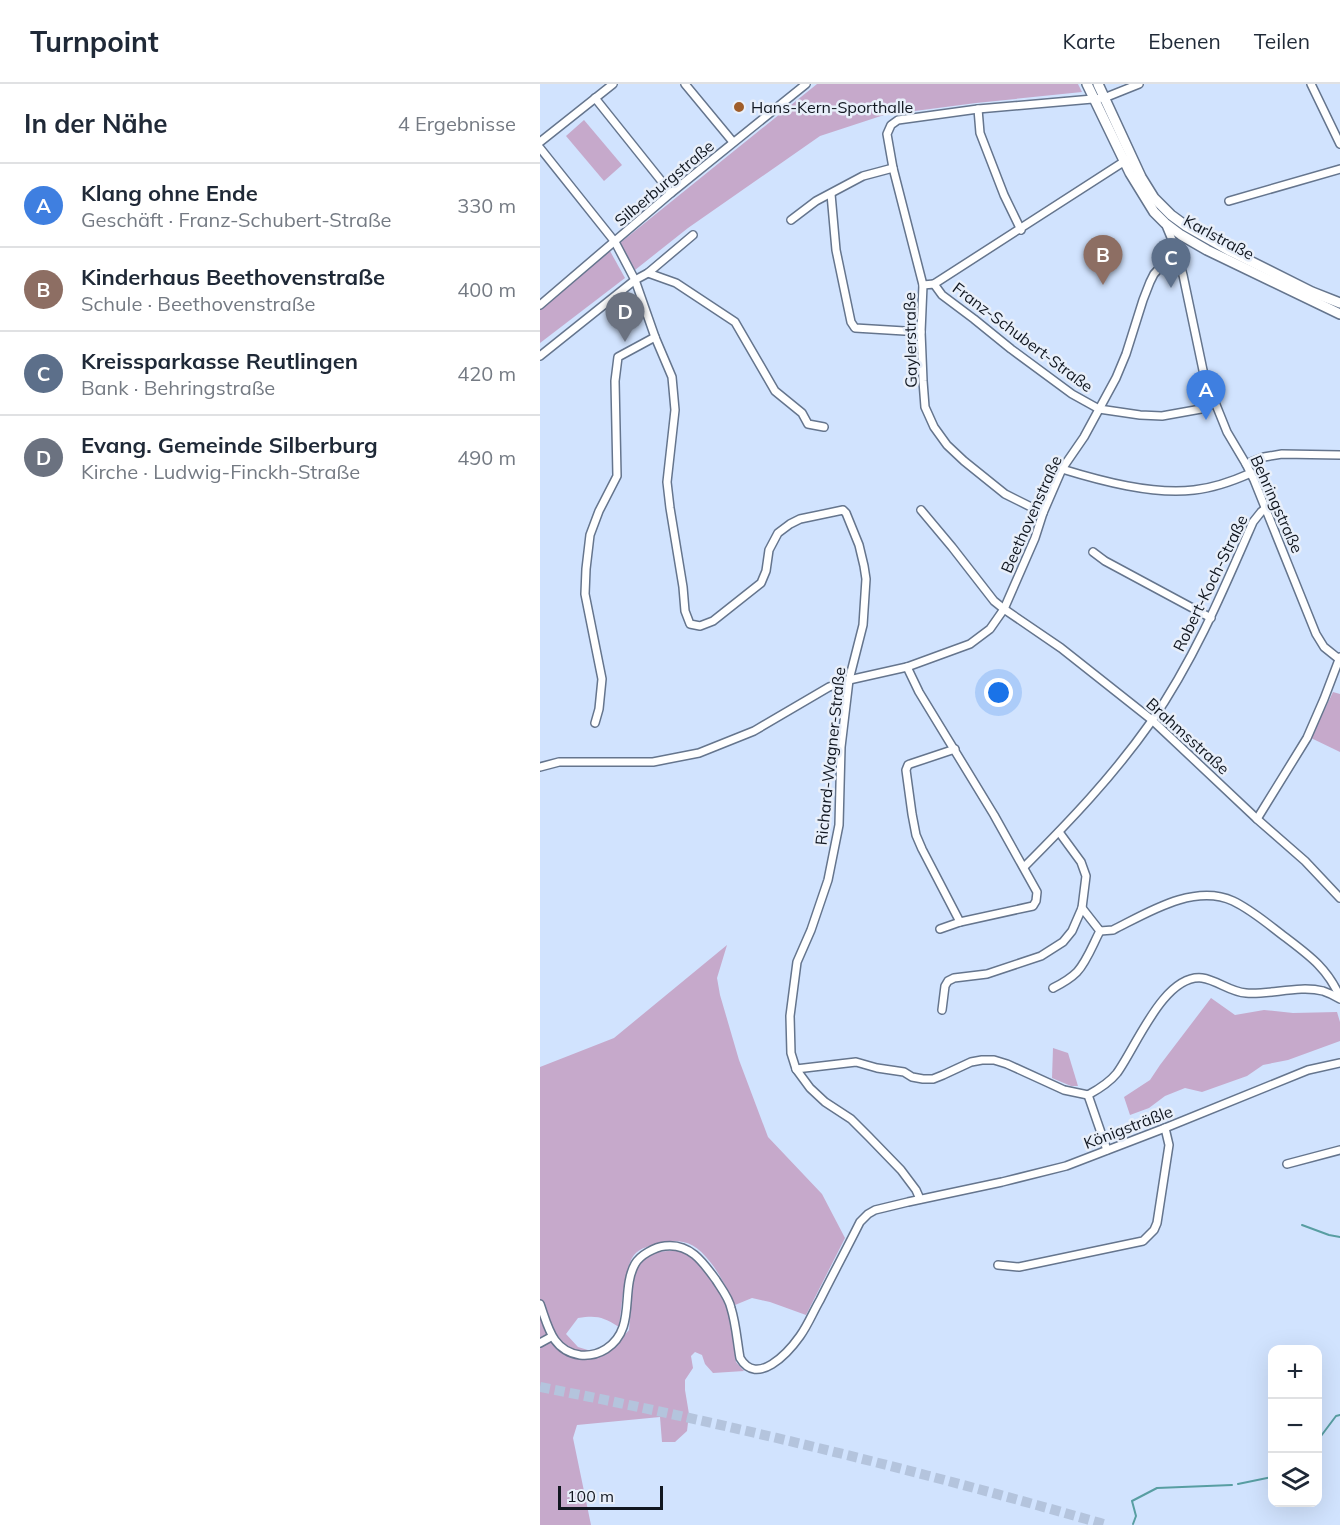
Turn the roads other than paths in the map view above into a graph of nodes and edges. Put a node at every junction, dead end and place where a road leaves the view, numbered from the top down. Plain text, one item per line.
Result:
1 (613, 84) edge
2 (685, 84) edge
3 (806, 84) edge
4 (1098, 84) edge
5 (1139, 84) edge
6 (1311, 84) edge
7 (1087, 85) edge
8 (595, 98) junction
9 (1099, 99) junction
10 (978, 109) junction
11 (540, 142) edge
12 (733, 142) junction
13 (1340, 144) edge
14 (540, 148) edge
15 (1128, 159) junction
16 (893, 168) junction
17 (1340, 169) edge
18 (671, 193) junction
19 (831, 194) junction
20 (1229, 201) dead end
21 (791, 220) dead end
22 (1021, 230) junction
23 (693, 235) dead end
24 (1179, 237) junction
25 (615, 242) junction
26 (648, 273) junction
27 (635, 280) junction
28 (934, 284) junction
29 (923, 285) junction
30 (1340, 303) edge
31 (540, 305) edge
32 (1340, 314) edge
33 (921, 332) junction
34 (655, 338) junction
35 (540, 356) edge
36 (1215, 404) junction
37 (1099, 409) junction
38 (824, 427) dead end
39 (1340, 455) edge
40 (1246, 464) junction
41 (1062, 469) junction
42 (1251, 473) junction
43 (1266, 508) junction
44 (921, 510) dead end
45 (1043, 513) junction
46 (1093, 552) dead end
47 (1004, 609) junction
48 (1211, 618) junction
49 (1339, 658) edge
50 (907, 667) junction
51 (849, 680) junction
52 (1152, 720) junction
53 (595, 723) dead end
54 (955, 749) junction
55 (540, 767) edge
56 (1257, 819) junction
57 (1059, 832) junction
58 (1024, 867) junction
59 (1340, 898) edge
60 (1082, 908) junction
61 (960, 922) junction
62 (940, 929) dead end
63 (1100, 930) junction
64 (1053, 988) dead end
65 (1340, 998) edge
66 (942, 1010) dead end
67 (1340, 1063) edge
68 (796, 1069) junction
69 (1088, 1095) junction
70 (1165, 1128) junction
71 (1107, 1150) junction
72 (1340, 1150) edge
73 (1287, 1164) dead end
74 (920, 1199) junction
75 (998, 1265) dead end
76 (540, 1304) edge
77 (551, 1337) junction
78 (540, 1343) edge

1 - 8 street
2 - 12 street
3 - 12 street, Silberburgstraße
4 - 9 main road, Karlstraße
5 - 9 street
6 - 13 street
7 - 9 main road, Karlstraße
8 - 11 street
8 - 18 street
9 - 10 street
9 - 15 main road, Karlstraße
10 - 16 street, Gaylerstraße
10 - 22 street
12 - 18 street, Silberburgstraße
14 - 25 street
15 - 22 street
15 - 24 main road, Karlstraße
15 - 24 main road, Karlstraße
16 - 19 street
16 - 29 street, Gaylerstraße
17 - 20 street
18 - 25 street, Silberburgstraße
19 - 21 street
19 - 33 street
22 - 28 street
23 - 26 street
24 - 30 main road, Karlstraße
24 - 32 main road, Karlstraße
24 - 36 street, Behringstraße
24 - 37 street, Beethovenstraße
25 - 27 street
25 - 31 street, Silberburgstraße
26 - 27 street
26 - 38 street
27 - 34 street
27 - 35 street
28 - 29 street, Franz-Schubert-Straße
28 - 37 street, Franz-Schubert-Straße
29 - 33 street, Gaylerstraße
33 - 45 street, Gaylerstraße
34 - 51 street, Richard-Wagner-Straße
34 - 53 street
36 - 37 street, Franz-Schubert-Straße
36 - 40 street, Behringstraße
37 - 41 street, Beethovenstraße
39 - 40 street
40 - 42 street, Behringstraße
41 - 42 street
41 - 45 street, Beethovenstraße
42 - 43 street, Behringstraße
43 - 48 street, Robert-Koch-Straße
43 - 49 street, Behringstraße
44 - 47 street, Brahmsstraße
45 - 47 street, Beethovenstraße
46 - 48 street
47 - 50 street, Beethovenstraße
47 - 52 street, Brahmsstraße
48 - 52 street, Robert-Koch-Straße
49 - 56 street
50 - 51 street, Beethovenstraße
50 - 54 street
51 - 55 street, Beethovenstraße
51 - 68 street, Richard-Wagner-Straße
52 - 56 street, Brahmsstraße
52 - 57 street, Robert-Koch-Straße
54 - 58 street
54 - 61 street
56 - 59 street, Brahmsstraße
57 - 58 street, Robert-Koch-Straße
57 - 60 street
58 - 61 street
60 - 63 street
60 - 66 street
61 - 62 street
63 - 64 street
63 - 65 street
65 - 69 street
67 - 70 street, Königsträßle
68 - 69 street
68 - 74 street, Richard-Wagner-Straße
69 - 71 street
70 - 71 street, Königsträßle
70 - 75 street
71 - 74 street, Königsträßle
72 - 73 street
74 - 77 street, Königsträßle
76 - 77 street
77 - 78 street

